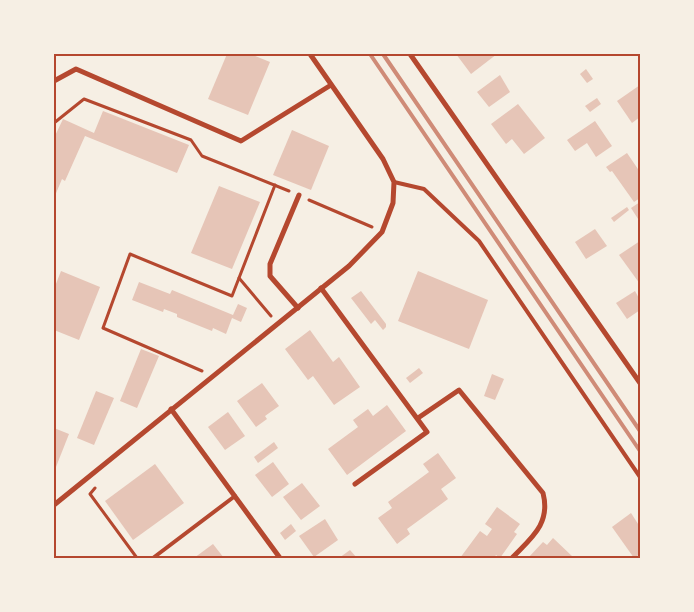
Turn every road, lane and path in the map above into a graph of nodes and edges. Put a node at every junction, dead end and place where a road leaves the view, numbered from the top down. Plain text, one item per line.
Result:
1 (310, 54) edge
2 (410, 54) edge
3 (54, 81) edge
4 (331, 86) junction
5 (54, 123) edge
6 (394, 182) junction
7 (275, 185) junction
8 (299, 195) junction
9 (382, 232) junction
10 (239, 278) junction
11 (321, 288) junction
12 (298, 308) junction
13 (278, 324) junction
14 (213, 376) junction
15 (640, 383) edge
16 (171, 409) junction
17 (418, 418) junction
18 (640, 477) edge
19 (355, 484) dead end
20 (90, 494) dead end
21 (235, 496) junction
22 (54, 505) edge
23 (136, 558) edge
24 (152, 558) edge
25 (280, 558) edge
26 (512, 558) edge

1 - 4 street
2 - 15 street
3 - 4 street
4 - 6 street
5 - 7 path
6 - 9 street
6 - 18 lane
7 - 8 path
7 - 10 path
8 - 9 path
8 - 12 street
9 - 11 street
10 - 13 path
10 - 14 path
11 - 12 street
11 - 17 street
12 - 13 street
13 - 14 street
14 - 16 street
16 - 21 street
16 - 22 street
17 - 19 street
17 - 26 street
20 - 23 path
21 - 24 lane
21 - 25 street

